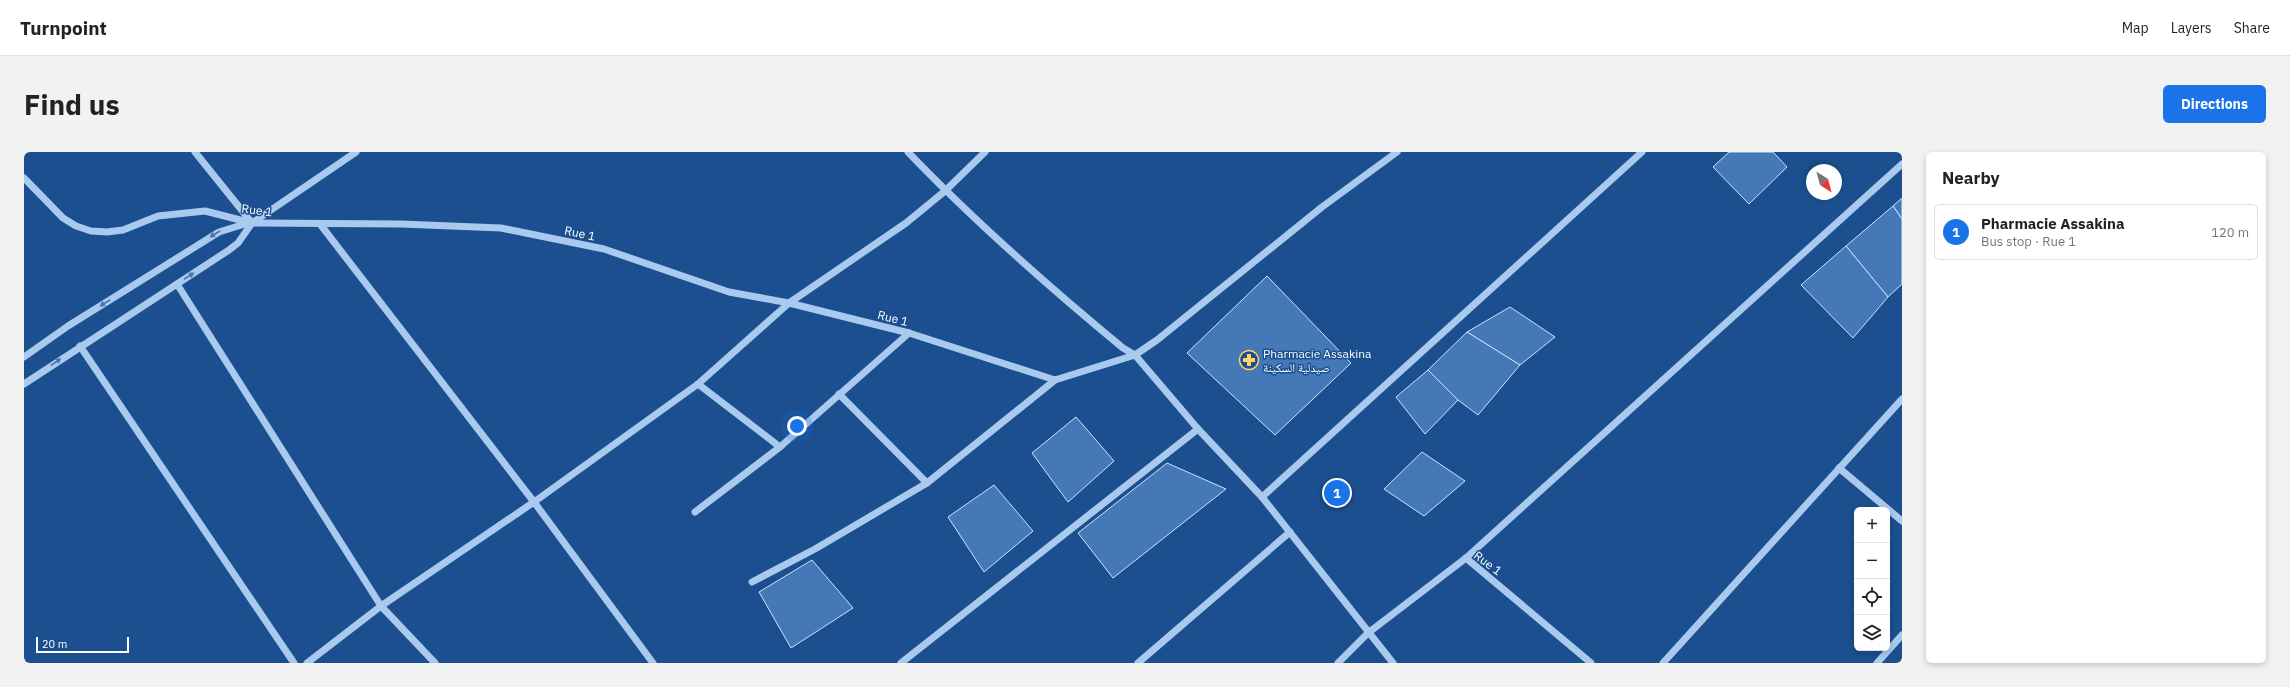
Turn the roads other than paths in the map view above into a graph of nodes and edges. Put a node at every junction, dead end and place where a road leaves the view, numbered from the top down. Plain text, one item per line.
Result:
1 (195, 152) edge
2 (356, 152) edge
3 (908, 152) edge
4 (985, 152) edge
5 (1397, 152) edge
6 (1642, 152) edge
7 (1902, 164) edge
8 (24, 178) edge
9 (945, 191) junction
10 (252, 223) junction
11 (320, 224) junction
12 (176, 284) junction
13 (789, 303) junction
14 (909, 333) junction
15 (80, 346) junction
16 (1136, 355) junction
17 (24, 357) edge
18 (1055, 380) junction
19 (24, 384) edge
20 (698, 384) junction
21 (839, 394) junction
22 (1902, 399) edge
23 (1198, 429) junction
24 (780, 447) junction
25 (1839, 468) junction
26 (927, 483) junction
27 (1262, 496) junction
28 (534, 502) junction
29 (695, 512) dead end
30 (1902, 521) edge
31 (1290, 532) junction
32 (1466, 558) junction
33 (752, 582) dead end
34 (381, 606) junction
35 (1368, 633) junction
36 (1902, 635) edge
37 (294, 663) edge
38 (307, 663) edge
39 (435, 663) edge
40 (653, 663) edge
41 (901, 663) edge
42 (1138, 663) edge
43 (1338, 663) edge
44 (1393, 663) edge
45 (1590, 663) edge
46 (1663, 663) edge
47 (1877, 663) edge

1 - 10 street
2 - 10 street
3 - 9 street
4 - 9 street
5 - 16 street
6 - 27 street
7 - 32 street
8 - 10 street, Rue 1
9 - 13 street
9 - 16 street
10 - 11 street, Rue 1
12 -> 10 street
10 -> 17 street
11 - 13 street, Rue 1
11 - 28 street
12 - 15 street
12 - 34 street
13 - 14 street, Rue 1
13 - 20 street
14 - 18 street, Rue 1
14 - 21 street
19 -> 15 street
15 - 37 street
16 - 18 street
16 - 23 street
18 - 26 street
20 - 24 street
20 - 28 street
21 - 24 street
21 - 26 street
22 - 25 street
23 - 27 street
23 - 41 street
24 - 29 street
25 - 30 street
25 - 46 street
26 - 33 street
27 - 31 street
28 - 34 street
28 - 40 street
31 - 35 street
31 - 42 street
32 - 35 street, Rue 1
32 - 45 street, Rue 1
34 - 38 street
34 - 39 street
35 - 43 street, Rue 1
35 - 44 street
36 - 47 street

